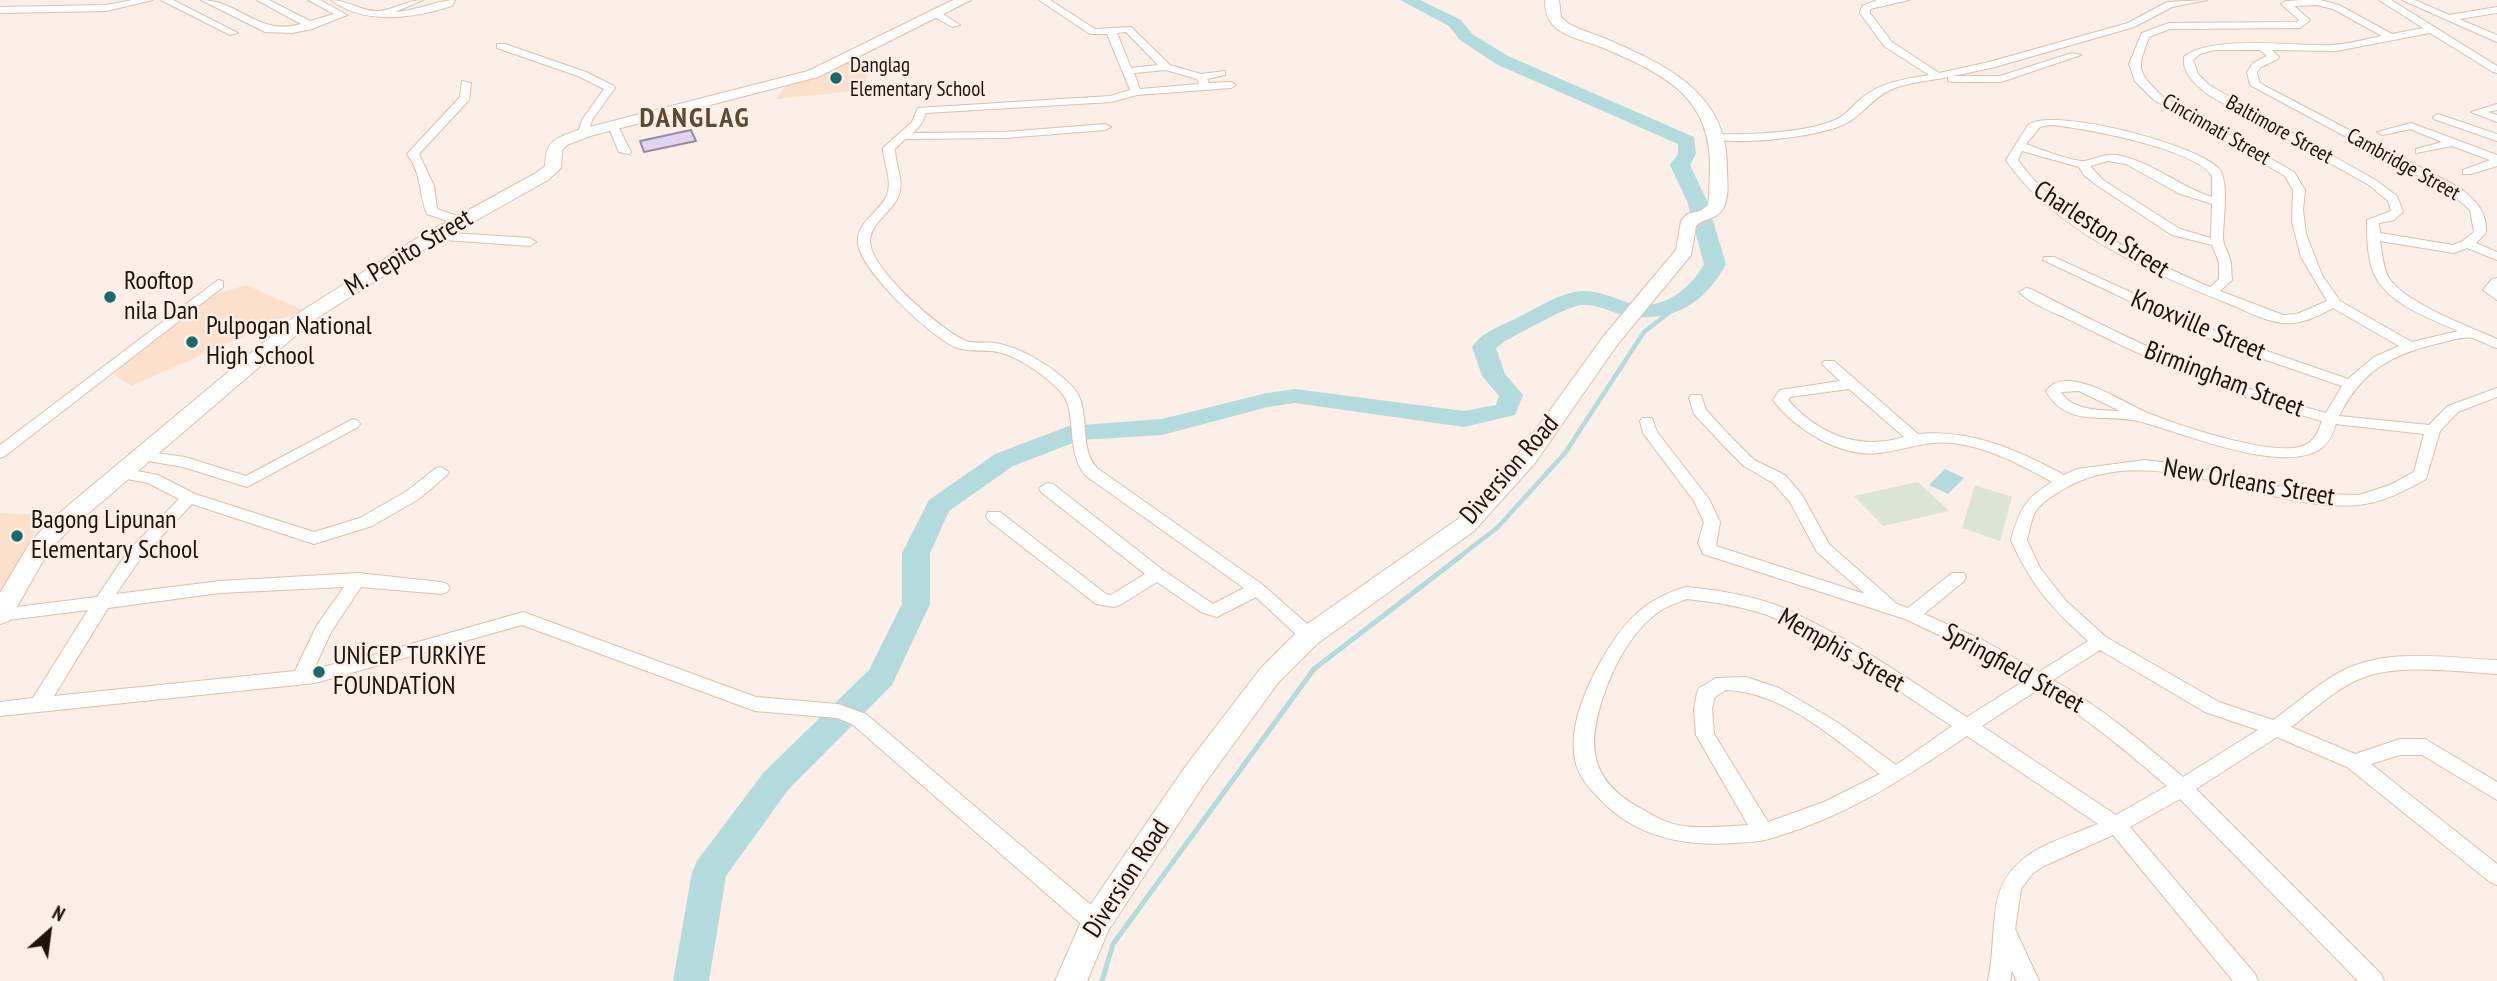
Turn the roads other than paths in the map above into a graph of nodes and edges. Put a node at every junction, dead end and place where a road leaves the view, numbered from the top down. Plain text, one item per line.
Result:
1 (148, 0) edge
2 (166, 0) edge
3 (206, 0) edge
4 (262, 0) edge
5 (313, 0) edge
6 (336, 0) edge
7 (418, 0) edge
8 (450, 0) edge
9 (964, 0) edge
10 (1044, 0) edge
11 (1552, 0) edge
12 (1904, 0) edge
13 (2203, 0) edge
14 (2384, 0) edge
15 (2407, 0) edge
16 (2440, 0) edge
17 (399, 2) edge
18 (0, 3) edge
19 (104, 3) dead end
20 (2419, 5) junction
21 (0, 10) edge
22 (2497, 10) edge
23 (379, 14) junction
24 (938, 15) junction
25 (2448, 18) junction
26 (955, 25) dead end
27 (312, 26) junction
28 (2429, 30) junction
29 (1111, 31) junction
30 (2497, 32) edge
31 (233, 33) dead end
32 (2482, 33) junction
33 (2392, 38) junction
34 (2497, 39) edge
35 (501, 46) dead end
36 (2262, 47) junction
37 (2076, 55) dead end
38 (1166, 67) junction
39 (2497, 70) edge
40 (1128, 71) junction
41 (1221, 73) dead end
42 (1936, 75) junction
43 (1921, 79) junction
44 (1203, 82) junction
45 (466, 83) dead end
46 (1231, 85) dead end
47 (1136, 92) junction
48 (2497, 107) edge
49 (2438, 117) dead end
50 (2497, 119) edge
51 (1105, 127) dead end
52 (598, 130) junction
53 (2384, 132) dead end
54 (904, 136) junction
55 (1717, 137) junction
56 (2497, 138) edge
57 (2452, 142) junction
58 (2019, 146) junction
59 (2420, 151) dead end
60 (625, 152) dead end
61 (2497, 160) edge
62 (2084, 164) junction
63 (2467, 172) dead end
64 (2218, 202) junction
65 (460, 221) junction
66 (435, 236) junction
67 (2373, 236) junction
68 (530, 242) dead end
69 (2217, 243) junction
70 (2467, 244) junction
71 (2497, 256) edge
72 (2049, 260) dead end
73 (2497, 282) edge
74 (218, 284) dead end
75 (2026, 292) dead end
76 (2210, 293) junction
77 (2497, 296) edge
78 (2334, 303) junction
79 (2473, 332) junction
80 (2497, 344) edge
81 (2410, 347) junction
82 (1829, 364) dead end
83 (1853, 384) junction
84 (2350, 384) junction
85 (2497, 392) edge
86 (1696, 398) dead end
87 (2141, 416) junction
88 (2330, 418) junction
89 (1647, 421) dead end
90 (353, 424) dead end
91 (2433, 430) junction
92 (1915, 439) junction
93 (3, 447) edge
94 (142, 456) junction
95 (441, 472) dead end
96 (121, 473) junction
97 (2062, 481) junction
98 (1047, 488) dead end
99 (189, 499) junction
100 (994, 516) dead end
101 (1157, 573) junction
102 (1958, 577) dead end
103 (358, 579) junction
104 (440, 588) dead end
105 (1256, 589) junction
106 (101, 605) junction
107 (1902, 612) junction
108 (0, 615) edge
109 (1309, 636) junction
110 (2100, 642) junction
111 (2497, 667) edge
112 (301, 677) junction
113 (2040, 680) junction
114 (40, 703) junction
115 (0, 709) edge
116 (1967, 726) junction
117 (2275, 728) junction
118 (2354, 762) junction
119 (1896, 775) junction
120 (2180, 786) junction
121 (2497, 792) edge
122 (2116, 825) junction
123 (1763, 831) junction
124 (2497, 876) edge
125 (1096, 923) junction
126 (2002, 926) junction
127 (1072, 981) edge
128 (1999, 981) edge
129 (2028, 981) edge
130 (2247, 981) edge
131 (2373, 981) edge

1 - 21 street
2 - 31 street
3 - 27 street
4 - 27 street
5 - 27 street
6 - 23 street
7 - 17 street
8 - 23 street
9 - 24 street, M. Pepito Street
10 - 29 street
11 - 55 street, Diversion Road
12 - 42 street
13 - 42 street
14 - 28 street
15 - 20 street
16 - 20 street
17 - 23 street
18 - 19 street
20 - 25 street
22 - 25 street
24 - 26 street
24 - 52 street, M. Pepito Street
25 - 32 street
28 - 33 street, Baltimore Street
28 - 39 street
29 - 38 street
29 - 40 street
30 - 32 street
32 - 34 street
33 - 36 street, Baltimore Street
33 - 78 street, Cincinnati Street
35 - 52 street
36 - 67 street, Baltimore Street
36 - 70 street, Cambridge Street
37 - 43 street
38 - 40 street
38 - 44 street
40 - 47 street
41 - 44 street
42 - 43 street
43 - 55 street
44 - 46 street
44 - 47 street
45 - 65 street
47 - 54 street
48 - 50 street
49 - 56 street
51 - 54 street
52 - 60 street
52 - 65 street, M. Pepito Street
53 - 57 street
54 - 105 street
55 - 109 street, Diversion Road
57 - 59 street
57 - 61 street
58 - 62 street
58 - 64 street
58 - 76 street, Charleston Street
61 - 63 street
62 - 64 street
62 - 69 street
64 - 69 street
65 - 66 street, M. Pepito Street
66 - 68 street
66 - 94 street, M. Pepito Street
67 - 70 street
67 - 79 street
69 - 76 street
70 - 71 street
72 - 84 street, Knoxville Street
73 - 77 street
74 - 93 street
75 - 88 street, Birmingham Street
76 - 78 street, Charleston Street
78 - 81 street, Cincinnati Street
79 - 80 street
79 - 81 street
81 - 84 street
82 - 83 street
83 - 92 street
83 - 92 street
84 - 88 street
85 - 91 street
86 - 107 street
87 - 87 street
87 - 88 street
88 - 91 street, Birmingham Street
89 - 107 street, Springfield Street
90 - 94 street
91 - 97 street, New Orleans Street
92 - 97 street
94 - 96 street, M. Pepito Street
95 - 99 street
96 - 99 street
96 - 108 street, M. Pepito Street
97 - 110 street, New Orleans Street
98 - 101 street
99 - 106 street
100 - 101 street
101 - 105 street
102 - 107 street
103 - 104 street
103 - 106 street
103 - 112 street
105 - 109 street
106 - 108 street
106 - 114 street
107 - 113 street, Springfield Street
109 - 125 street, Diversion Road
110 - 113 street
110 - 117 street, New Orleans Street
111 - 117 street
112 - 114 street
112 - 125 street
113 - 116 street
113 - 120 street, Springfield Street
114 - 115 street
116 - 119 street, Memphis Street
116 - 122 street, Memphis Street
116 - 123 street, Memphis Street
117 - 118 street, New Orleans Street
117 - 120 street
118 - 121 street
118 - 124 street, New Orleans Street
119 - 123 street, Memphis Street
119 - 123 street
120 - 122 street
120 - 131 street, Springfield Street
122 - 126 street
122 - 130 street, Memphis Street
125 - 127 street, Diversion Road
126 - 128 street
126 - 129 street

